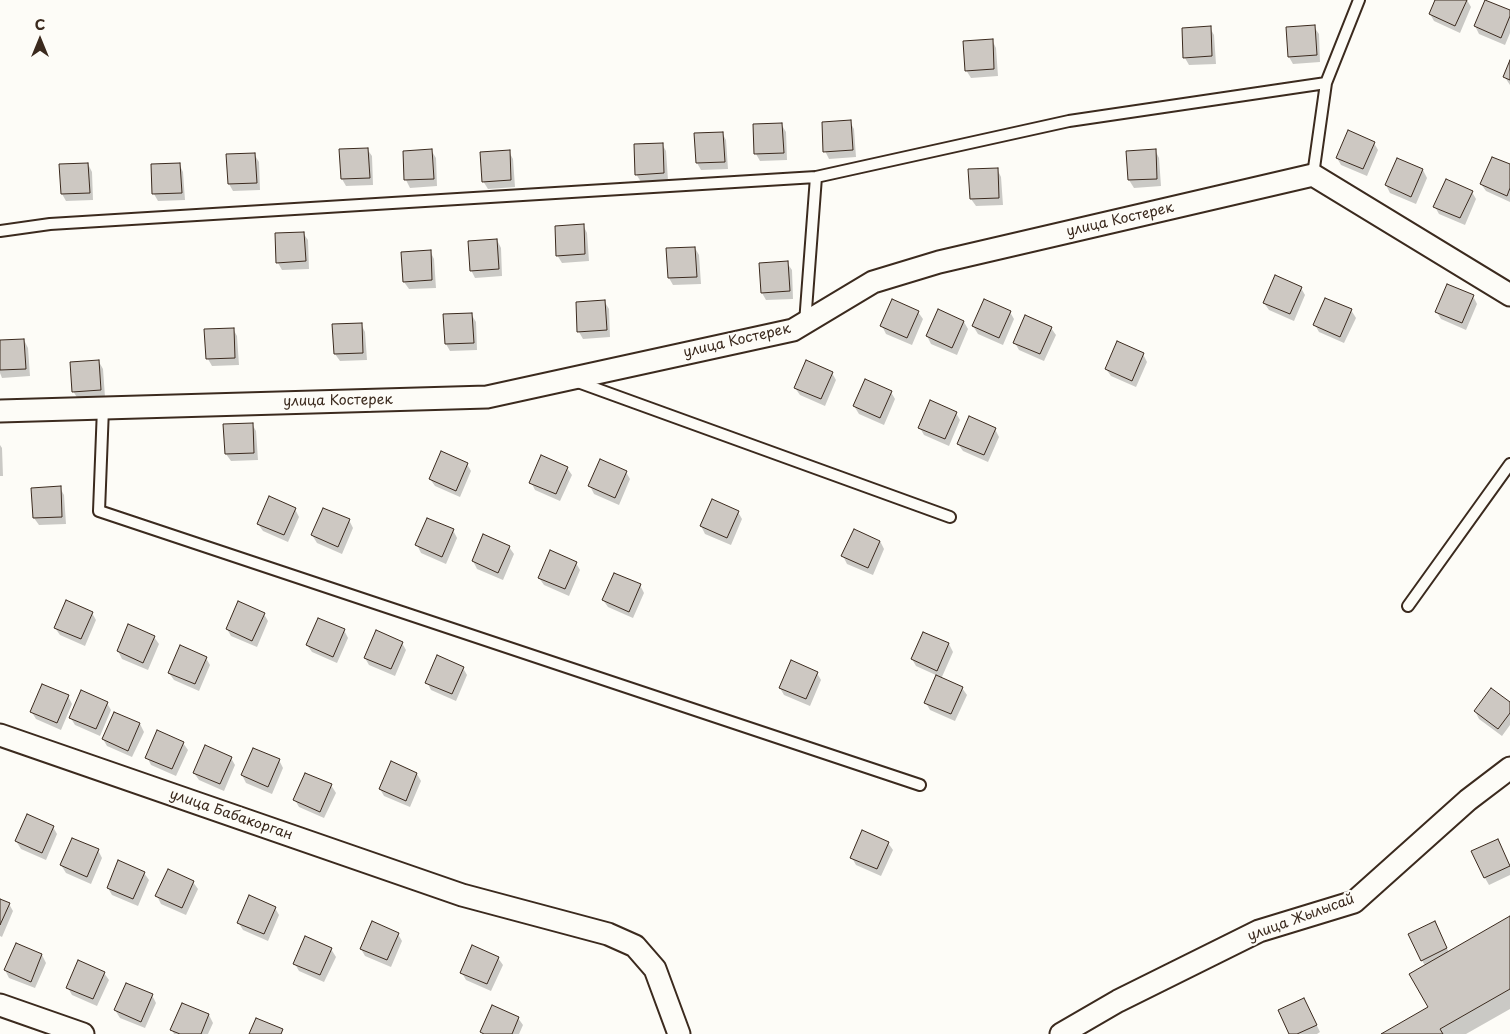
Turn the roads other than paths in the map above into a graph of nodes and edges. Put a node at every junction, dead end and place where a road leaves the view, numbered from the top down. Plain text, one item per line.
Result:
1 (1359, 0) edge
2 (1326, 83) junction
3 (1313, 176) junction
4 (816, 177) junction
5 (0, 231) edge
6 (1510, 295) edge
7 (805, 322) junction
8 (569, 379) junction
9 (103, 408) junction
10 (0, 411) edge
11 (1510, 464) edge
12 (950, 517) dead end
13 (1408, 606) dead end
14 (0, 735) edge
15 (1510, 768) edge
16 (920, 785) dead end
17 (0, 1005) edge
18 (83, 1034) edge
19 (679, 1034) edge
20 (1061, 1034) edge

1 - 2 lane
2 - 3 lane
2 - 4 lane
3 - 6 street
3 - 7 street, улица Костерек
4 - 5 lane
4 - 7 lane
7 - 8 street, улица Костерек
8 - 9 street, улица Костерек
8 - 12 lane
9 - 10 street, улица Костерек
9 - 16 lane
11 - 13 lane
14 - 19 street, улица Бабакорган
15 - 20 street, улица Жылысай
17 - 18 street

